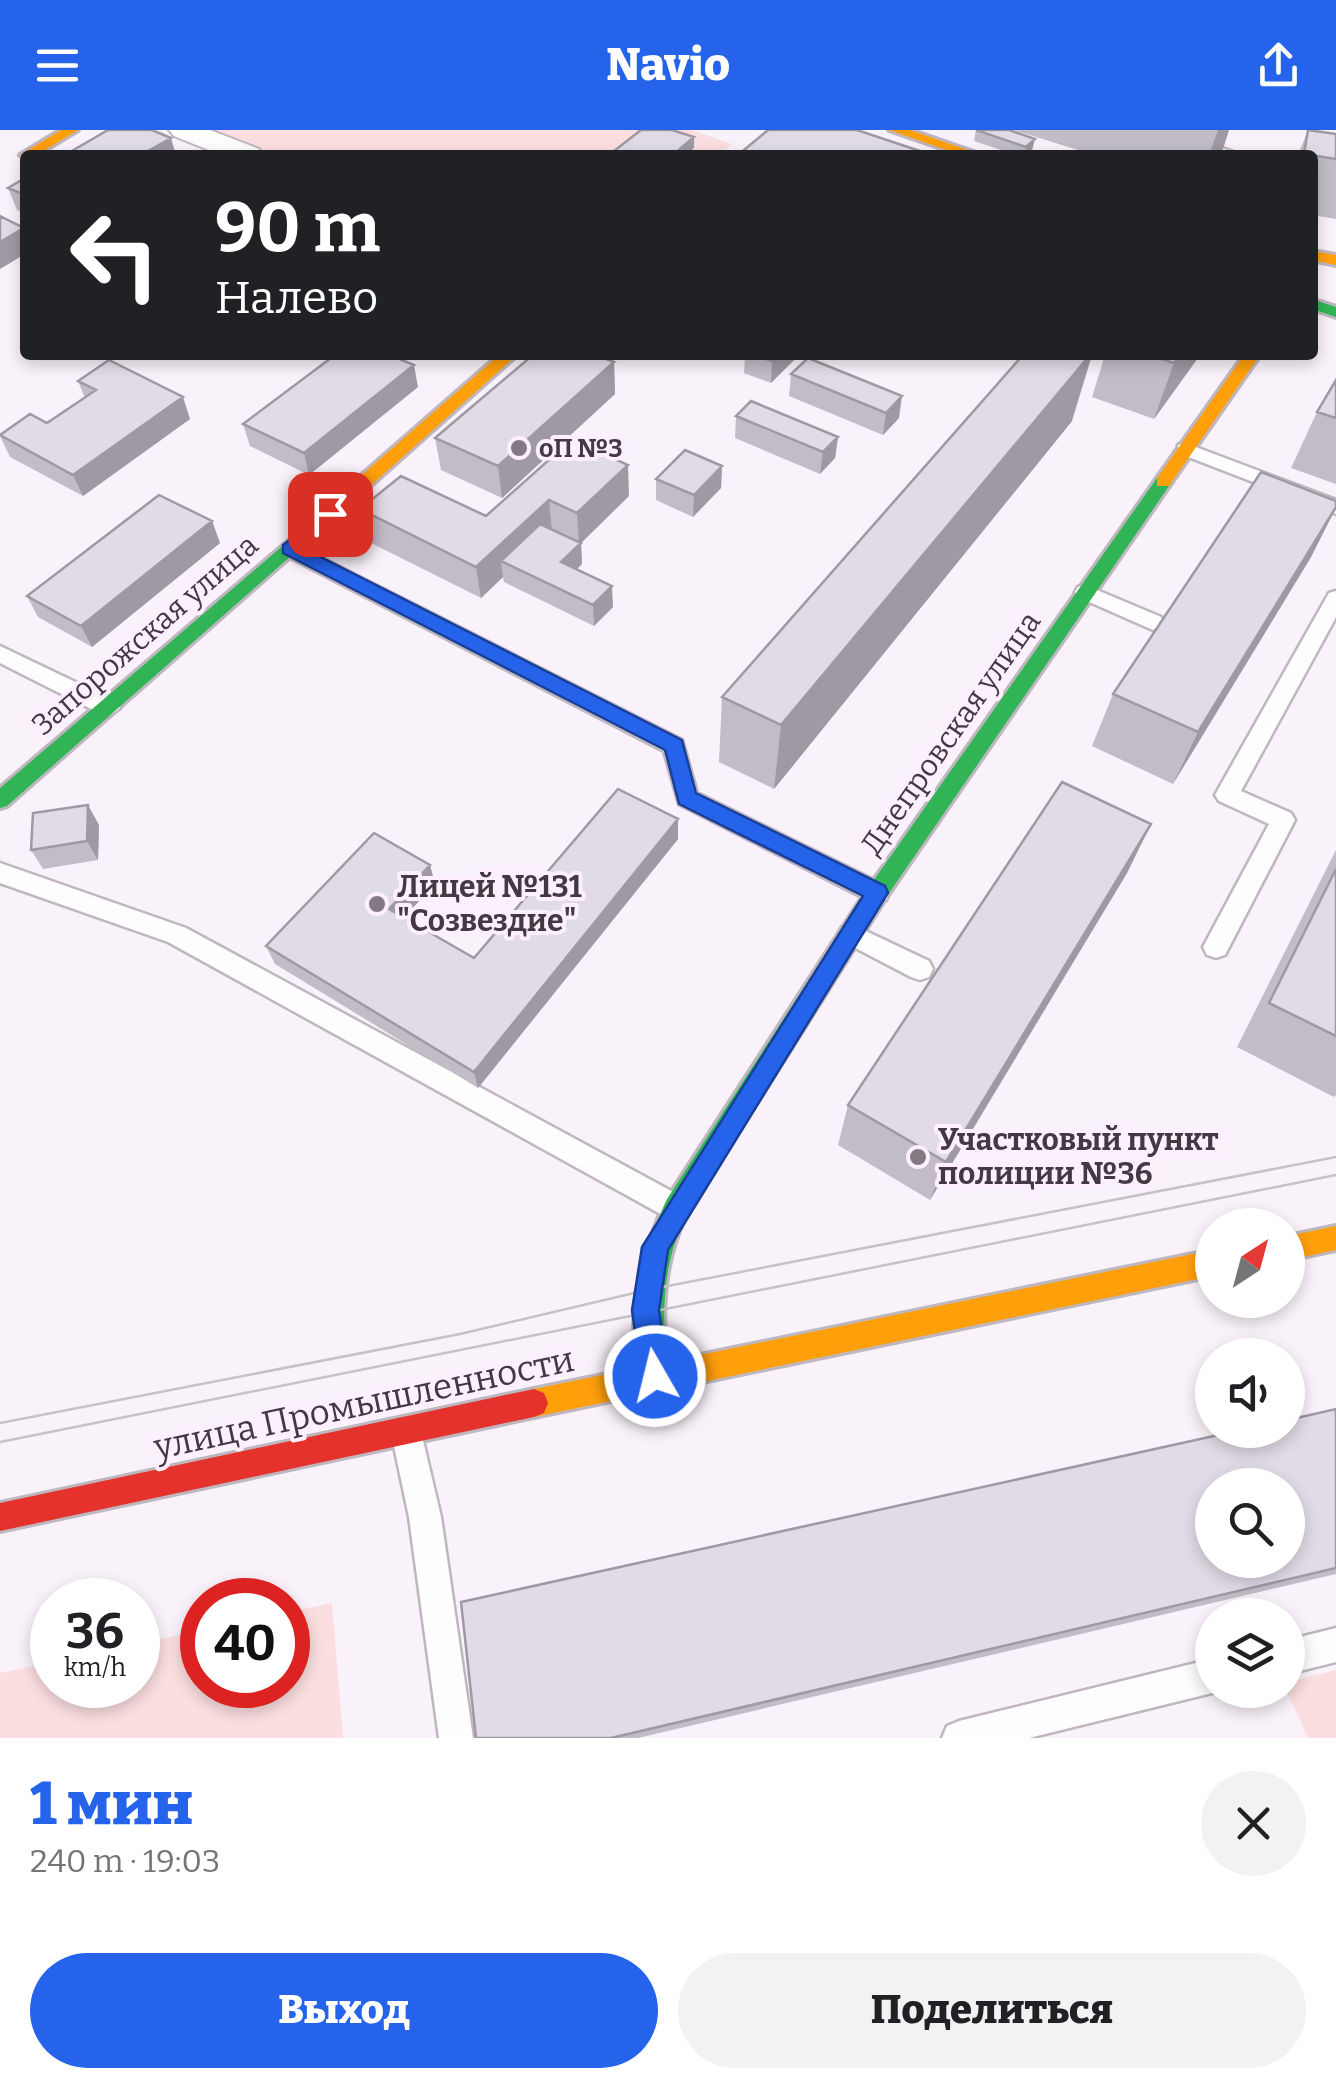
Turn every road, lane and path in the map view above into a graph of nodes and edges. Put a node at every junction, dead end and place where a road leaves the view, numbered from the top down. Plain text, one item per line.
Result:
1 (184, 130) edge
2 (896, 130) edge
3 (1151, 130) edge
4 (63, 131) edge
5 (34, 150) edge
6 (235, 150) edge
7 (959, 150) edge
8 (1218, 150) edge
9 (503, 360) edge
10 (1248, 360) edge
11 (1184, 449) junction
12 (1336, 507) edge
13 (290, 549) junction
14 (1085, 592) junction
15 (1336, 598) edge
16 (1154, 622) dead end
17 (0, 654) edge
18 (109, 708) junction
19 (0, 800) edge
20 (0, 873) edge
21 (877, 893) junction
22 (851, 934) junction
23 (1216, 947) dead end
24 (920, 969) dead end
25 (676, 1208) junction
26 (1336, 1238) edge
27 (1305, 1244) edge
28 (1195, 1267) edge
29 (655, 1376) junction
30 (405, 1428) junction
31 (0, 1517) edge
32 (1336, 1645) edge
33 (1305, 1653) edge
34 (1195, 1680) edge
35 (456, 1738) edge
36 (958, 1738) edge

1 - 6 street
2 - 7 street
3 - 8 lane
4 - 5 street
9 - 13 street, Запорожская улица
10 - 11 street, Днепровская улица
11 - 12 lane
11 - 14 street, Днепровская улица
13 - 18 street, Запорожская улица
13 - 21 lane
14 - 16 lane
14 - 21 street, Днепровская улица
15 - 23 lane
17 - 18 lane
18 - 19 street, Запорожская улица
20 - 25 lane
21 - 22 street, Днепровская улица
22 - 24 lane
22 - 25 street, Днепровская улица
25 - 29 street, Днепровская улица
26 - 27 street
28 - 29 street, улица Промышленности
29 - 30 street, улица Промышленности
30 - 31 street, улица Промышленности
30 - 35 lane
32 - 33 lane
34 - 36 lane

